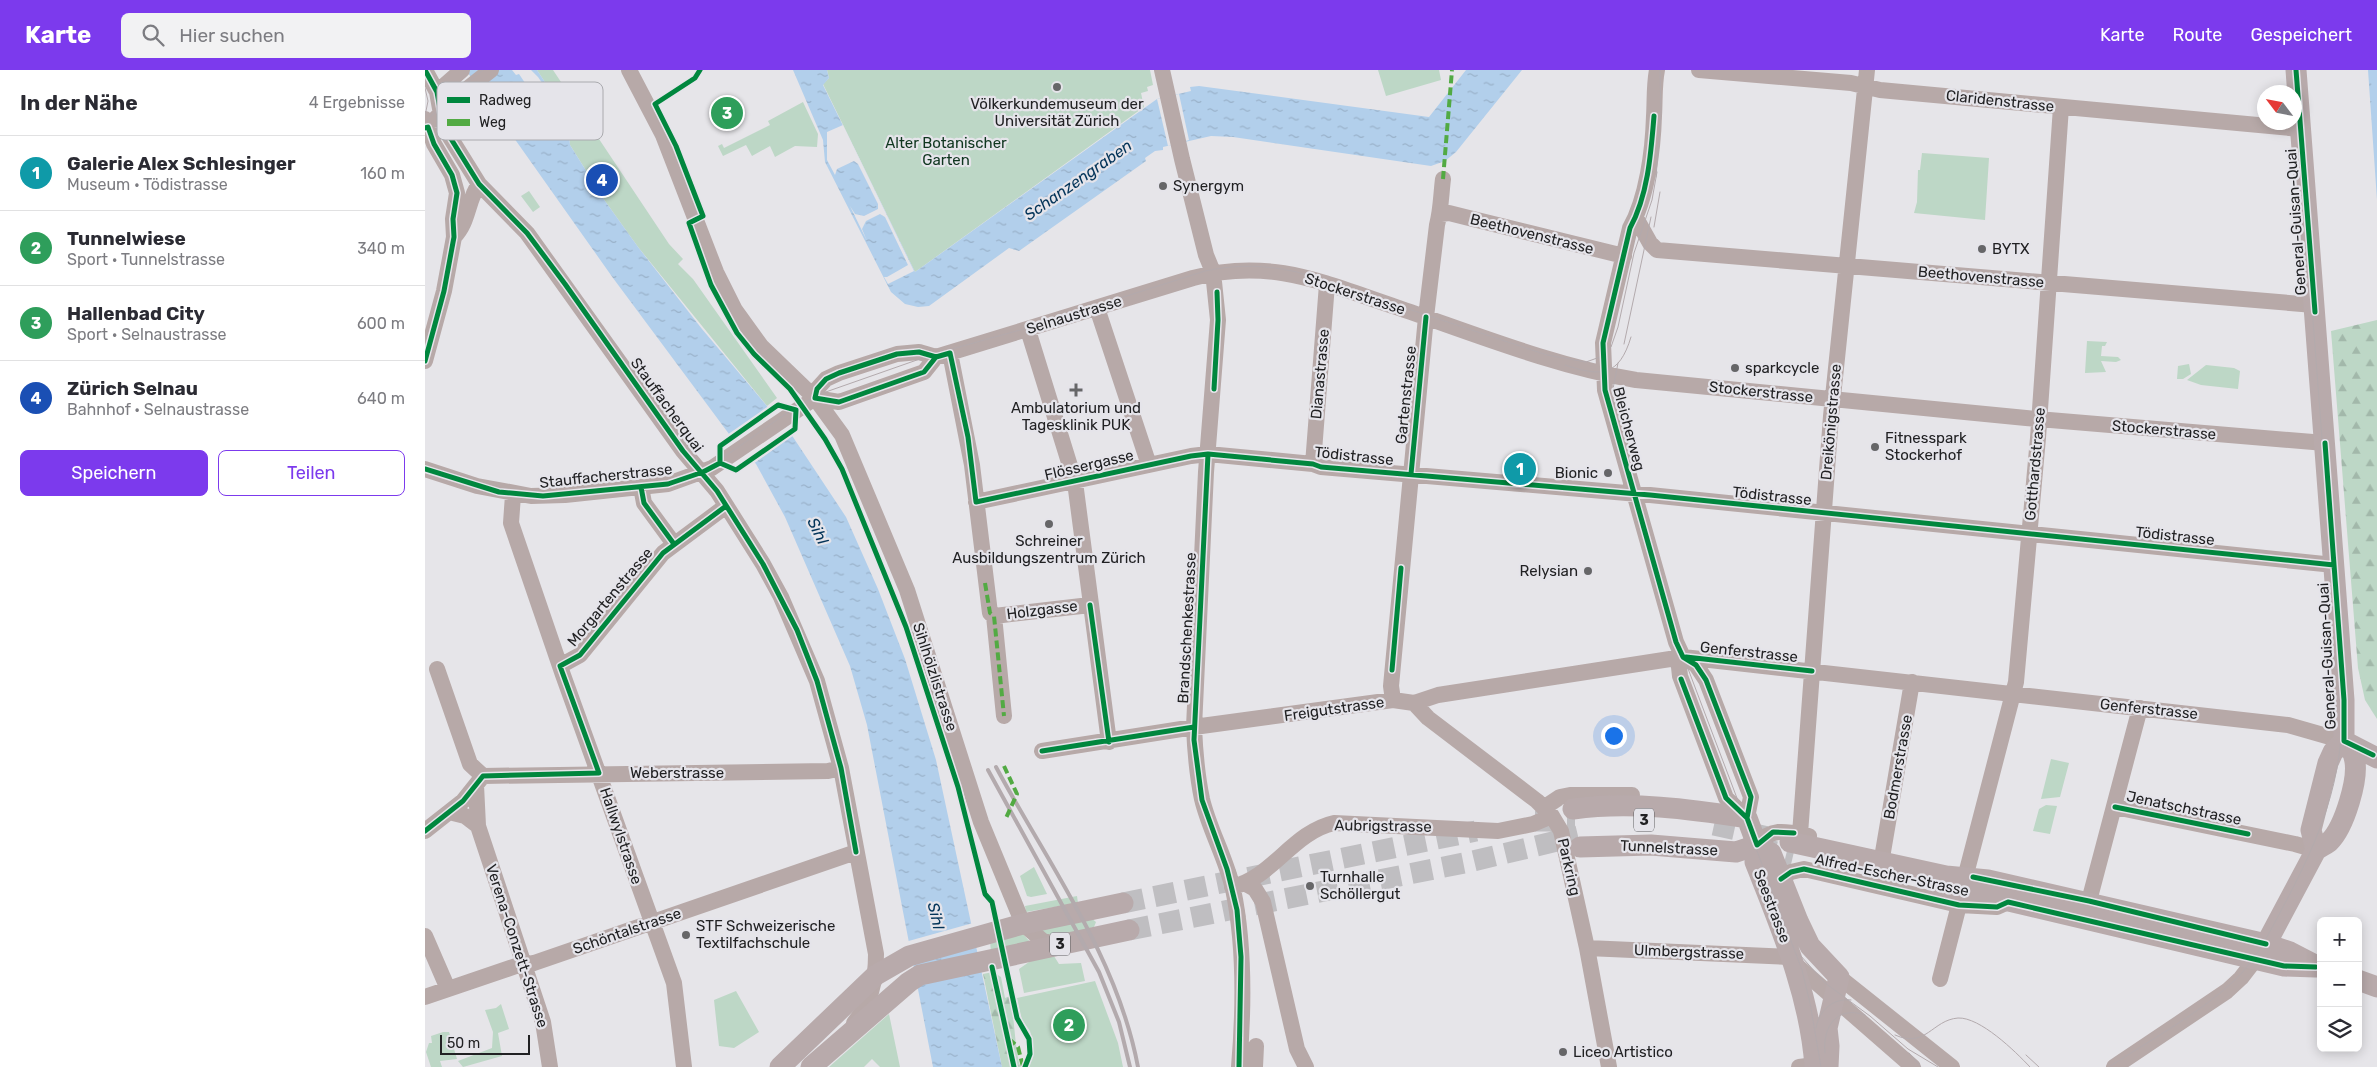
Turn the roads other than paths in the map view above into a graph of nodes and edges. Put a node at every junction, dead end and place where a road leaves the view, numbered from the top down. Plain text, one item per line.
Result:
1 (425, 70) edge
2 (462, 70) edge
3 (491, 70) edge
4 (629, 70) edge
5 (1162, 70) edge
6 (1657, 70) edge
7 (1699, 70) edge
8 (2296, 70) edge
9 (1866, 78) edge
10 (448, 82) edge
11 (476, 82) edge
12 (2297, 85) edge
13 (437, 92) joint
14 (2061, 107) junction
15 (437, 117) edge
16 (426, 125) edge
17 (2257, 125) edge
18 (2301, 130) edge
19 (452, 140) edge
20 (1443, 179) dead end
21 (479, 184) junction
22 (1441, 214) junction
23 (1636, 218) junction
24 (454, 237) junction
25 (1624, 256) junction
26 (1847, 264) junction
27 (1213, 272) junction
28 (2048, 283) junction
29 (1327, 284) junction
30 (2314, 304) junction
31 (1097, 308) junction
32 (1426, 317) junction
33 (1027, 330) junction
34 (943, 355) junction
35 (425, 361) edge
36 (1603, 374) junction
37 (815, 398) junction
38 (1833, 399) junction
39 (2039, 419) junction
40 (2325, 443) junction
41 (1208, 454) junction
42 (1313, 464) junction
43 (1149, 465) junction
44 (425, 469) edge
45 (703, 472) junction
46 (1411, 474) junction
47 (1075, 482) junction
48 (641, 487) junction
49 (513, 494) junction
50 (1634, 494) junction
51 (976, 502) junction
52 (726, 506) junction
53 (1823, 514) junction
54 (2029, 534) junction
55 (674, 544) junction
56 (2334, 565) junction
57 (1090, 605) junction
58 (994, 616) junction
59 (1683, 657) junction
60 (560, 666) junction
61 (437, 669) dead end
62 (1812, 671) junction
63 (1912, 682) junction
64 (2014, 694) junction
65 (1393, 700) junction
66 (1414, 703) junction
67 (2140, 708) junction
68 (1004, 716) dead end
69 (1194, 727) junction
70 (2343, 741) junction
71 (1109, 742) junction
72 (1042, 751) dead end
73 (2377, 758) edge
74 (841, 768) junction
75 (599, 773) junction
76 (480, 781) junction
77 (1632, 795) dead end
78 (2115, 807) junction
79 (449, 812) junction
80 (1549, 812) junction
81 (1747, 818) junction
82 (478, 826) junction
83 (1577, 828) junction
84 (425, 831) edge
85 (1715, 832) tunnel mouth
86 (1794, 844) junction
87 (1757, 845) junction
88 (2315, 850) junction
89 (856, 852) junction
90 (1883, 852) junction
91 (1970, 876) junction
92 (1781, 879) junction
93 (1239, 886) junction
94 (2089, 901) junction
95 (2008, 902) junction
96 (1123, 903) tunnel mouth
97 (1959, 905) junction
98 (651, 922) junction
99 (1023, 924) junction
100 (1129, 930) tunnel mouth
101 (425, 936) edge
102 (1058, 944) junction
103 (1587, 948) junction
104 (2261, 952) junction
105 (1793, 960) junction
106 (523, 965) junction
107 (2317, 966) edge
108 (876, 975) junction
109 (1839, 977) junction
110 (1940, 979) dead end
111 (2362, 981) edge
112 (2377, 987) edge
113 (448, 990) junction
114 (425, 997) edge
115 (1835, 998) junction
116 (1853, 1014) junction
117 (839, 1043) junction
118 (1256, 1046) dead end
119 (1829, 1046) junction
120 (550, 1067) edge
121 (684, 1067) edge
122 (780, 1067) edge
123 (811, 1067) edge
124 (1239, 1067) edge
125 (1255, 1067) edge
126 (1306, 1067) edge
127 (1609, 1067) edge
128 (1815, 1067) edge
129 (1913, 1067) edge
130 (1952, 1067) edge
131 (2114, 1067) edge

1 - 13 street, Stauffacherquai
2 - 10 street
3 - 11 street
4 - 37 street
5 - 27 street, Brandschenkestrasse
6 - 23 street, Bleicherweg
7 - 9 street, Claridenstrasse
8 - 12 main road, General-Guisan-Quai
9 - 14 street, Claridenstrasse
9 - 26 street, Dreikönigstrasse
13 - 16 street
14 - 17 street, Claridenstrasse
14 - 28 street, Gotthardstrasse
15 - 16 street
16 - 24 street
18 - 30 main road, General-Guisan-Quai
19 - 21 street, Stauffacherquai
20 - 22 street, Gartenstrasse
21 - 24 street
21 - 45 street, Stauffacherquai
22 - 25 street, Beethovenstrasse
22 - 32 street, Gartenstrasse
23 - 25 street, Bleicherweg
23 - 26 street, Beethovenstrasse
24 - 35 street
25 - 36 street, Bleicherweg
26 - 28 street, Beethovenstrasse
26 - 38 street, Dreikönigstrasse
27 - 29 street, Stockerstrasse
27 - 31 street, Selnaustrasse
27 - 41 street, Brandschenkestrasse
28 - 30 street, Beethovenstrasse
28 - 39 street, Gotthardstrasse
29 - 32 street, Stockerstrasse
29 - 42 street, Dianastrasse
30 - 40 main road, General-Guisan-Quai
31 - 33 street, Selnaustrasse
31 - 43 street
32 - 36 street, Stockerstrasse
32 - 46 street, Gartenstrasse
33 - 34 street, Selnaustrasse
33 - 47 street
34 - 37 street, Selnaustrasse
34 - 37 street, Selnaustrasse
34 - 51 street
36 - 38 street, Stockerstrasse
36 - 50 street, Bleicherweg
37 - 45 street, Stauffacherstrasse
37 - 99 street, Sihlhölzlistrasse
38 - 39 street, Stockerstrasse
38 - 53 street, Dreikönigstrasse
39 - 40 street, Stockerstrasse
39 - 54 street, Gotthardstrasse
40 - 56 main road, General-Guisan-Quai
41 - 42 street, Tödistrasse
41 - 43 street, Flössergasse
41 - 69 street, Brandschenkestrasse
42 - 46 street, Tödistrasse
43 - 47 street, Flössergasse
44 - 49 street, Stauffacherstrasse
45 - 48 street, Stauffacherstrasse
45 - 52 street, Stauffacherquai
46 - 50 street, Tödistrasse
46 - 65 street, Gartenstrasse
47 - 51 street, Flössergasse
47 - 57 street
48 - 49 street, Stauffacherstrasse
48 - 55 street
49 - 60 street, Hallwylstrasse
50 - 53 street, Tödistrasse
50 - 59 street, Bleicherweg
51 - 58 street
52 - 55 street, Morgartenstrasse
52 - 74 street, Stauffacherquai
53 - 54 street, Tödistrasse
53 - 62 street, Dreikönigstrasse
54 - 56 street, Tödistrasse
54 - 64 street, Gotthardstrasse
55 - 60 street, Morgartenstrasse
56 - 70 main road, General-Guisan-Quai
57 - 58 street, Holzgasse
57 - 71 street
58 - 68 street
59 - 62 street, Genferstrasse
59 - 66 street, Freigutstrasse
59 - 81 street, Bleicherweg
59 - 81 street, Bleicherweg
60 - 75 street, Hallwylstrasse
61 - 76 street
62 - 63 street, Genferstrasse
62 - 86 street, Dreikönigstrasse
63 - 64 street, Genferstrasse
63 - 90 street, Bodmerstrasse
64 - 67 street, Genferstrasse
64 - 91 street, Gotthardstrasse
65 - 66 street, Freigutstrasse
65 - 69 street, Freigutstrasse
66 - 80 street, Parkring
67 - 70 street, Genferstrasse
67 - 78 street
69 - 71 street, Freigutstrasse
69 - 93 street, Brandschenkestrasse
70 - 73 main road, General-Guisan-Quai
70 - 88 main road
70 - 88 main road
71 - 72 street, Freigutstrasse
74 - 75 street, Weberstrasse
74 - 89 street, Stauffacherquai
75 - 76 street, Weberstrasse
75 - 98 street, Hallwylstrasse
76 - 79 street
76 - 82 street, Verena-Conzett-Strasse
77 - 80 street, Aubrigstrasse
78 - 88 street, Jenatschstrasse
78 - 94 street
79 - 82 street
79 - 84 street
80 - 93 street, Aubrigstrasse
80 - 103 street, Parkring
81 - 83 main road
81 - 87 main road, Bleicherweg
82 - 106 street, Verena-Conzett-Strasse
83 - 85 main road, Tunnelstrasse / 3
83 - 87 main road, Tunnelstrasse
86 - 87 street, Alfred-Escher-Strasse
86 - 90 street, Alfred-Escher-Strasse
86 - 91 main road, Alfred-Escher-Strasse
86 - 95 main road, Alfred-Escher-Strasse
87 - 92 main road, Seestrasse
87 - 105 main road, Seestrasse
88 - 104 main road
89 - 98 street, Schöntalstrasse
89 - 108 street, Stauffacherquai
90 - 91 street, Alfred-Escher-Strasse
91 - 94 main road, Alfred-Escher-Strasse
92 - 97 street, Alfred-Escher-Strasse
92 - 109 main road, Seestrasse
93 - 124 street, Brandschenkestrasse
93 - 126 street
94 - 104 main road, Alfred-Escher-Strasse
95 - 97 street, Alfred-Escher-Strasse
95 - 104 main road, Alfred-Escher-Strasse
96 - 99 main road, 3
97 - 110 street
98 - 106 street, Schöntalstrasse
98 - 121 street, Hallwylstrasse
99 - 102 street, Sihlhölzlistrasse
99 - 108 main road, 3
100 - 102 main road, 3
101 - 113 street
102 - 117 main road, 3
103 - 105 street, Ulmbergstrasse
103 - 127 street, Parkring
104 - 107 main road, Alfred-Escher-Strasse
104 - 131 street
105 - 115 street, Seestrasse
105 - 128 main road
106 - 113 street, Schöntalstrasse
106 - 120 street, Verena-Conzett-Strasse
108 - 117 street, Stauffacherquai
108 - 122 main road, 3
109 - 115 main road
109 - 130 street, Seestrasse
111 - 112 main road
113 - 114 street, Schöntalstrasse
115 - 116 street, Seestrasse
115 - 119 main road
116 - 119 street
116 - 129 street, Seestrasse
117 - 123 main road, 3
118 - 125 street
119 - 128 main road

